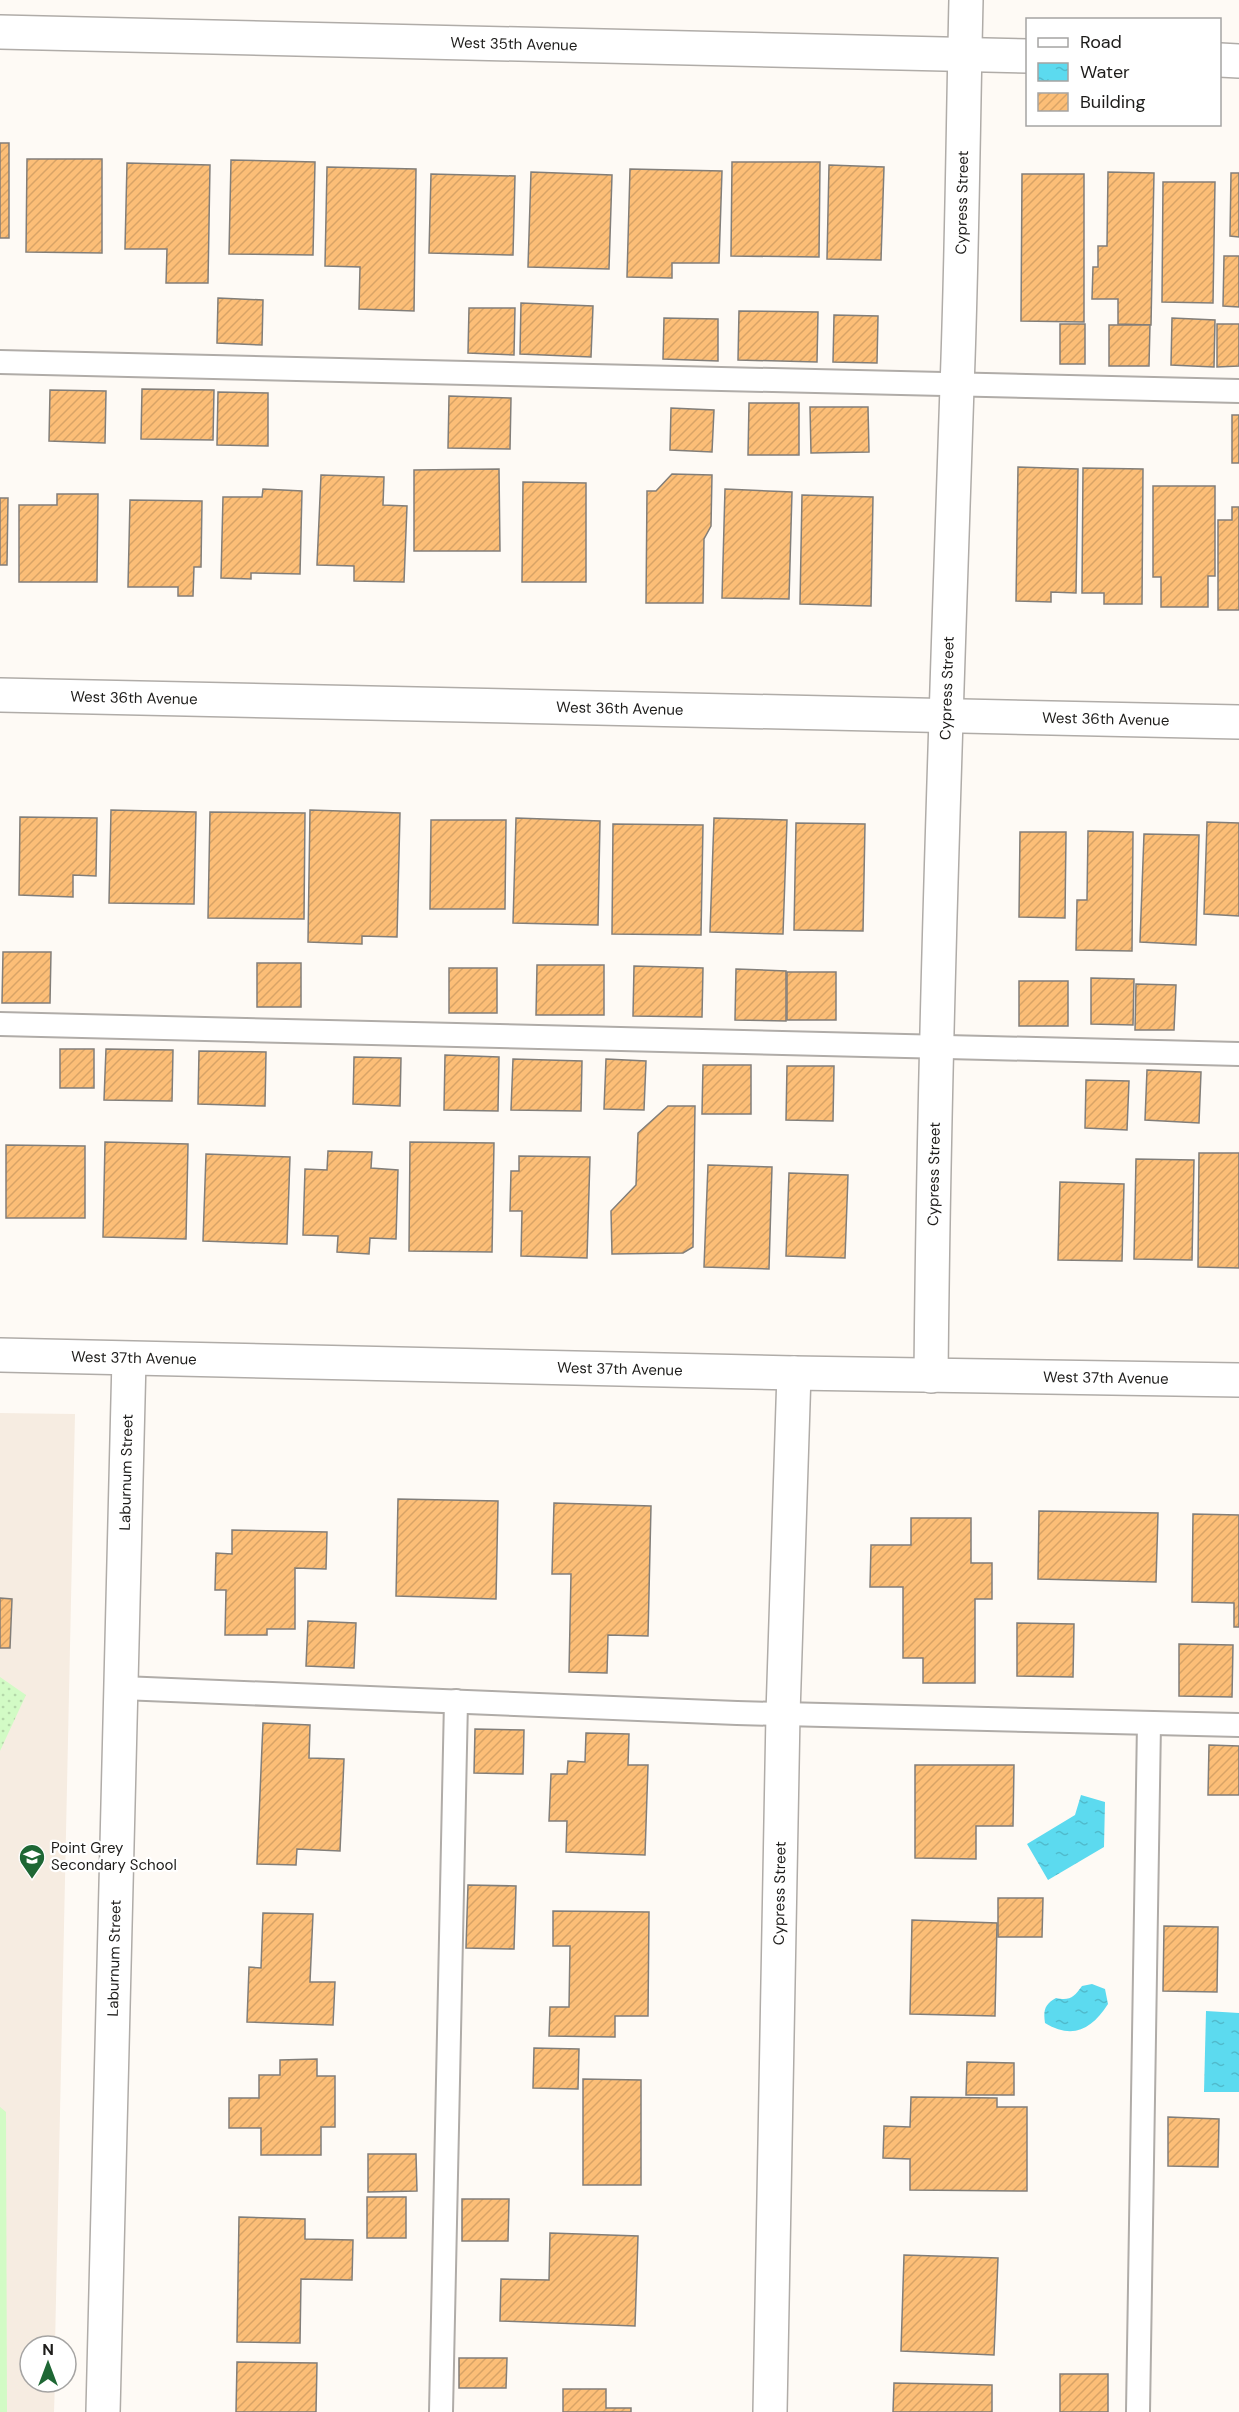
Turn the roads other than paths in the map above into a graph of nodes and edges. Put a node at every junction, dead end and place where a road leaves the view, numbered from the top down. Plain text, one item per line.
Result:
1 (966, 0) edge
2 (0, 32) edge
3 (964, 54) junction
4 (1026, 56) edge
5 (1221, 60) edge
6 (1239, 61) edge
7 (0, 362) edge
8 (958, 384) junction
9 (1239, 391) edge
10 (0, 695) edge
11 (945, 717) junction
12 (1239, 722) edge
13 (0, 1024) edge
14 (936, 1045) junction
15 (1239, 1054) edge
16 (0, 1355) edge
17 (129, 1359) junction
18 (794, 1374) junction
19 (931, 1376) junction
20 (1239, 1380) edge
21 (122, 1688) junction
22 (456, 1701) junction
23 (783, 1714) junction
24 (1149, 1723) junction
25 (1239, 1725) edge
26 (103, 2412) edge
27 (441, 2412) edge
28 (770, 2412) edge
29 (1138, 2412) edge

1 - 3 street, Cypress Street
2 - 3 street, West 35th Avenue
3 - 4 street, West 35th Avenue
3 - 8 street, Cypress Street
5 - 6 street
7 - 8 lane
8 - 9 lane
8 - 11 street, Cypress Street
10 - 11 street, West 36th Avenue
11 - 12 street, West 36th Avenue
11 - 14 street, Cypress Street
13 - 14 lane
14 - 15 lane
14 - 19 street, Cypress Street
16 - 17 street, West 37th Avenue
17 - 18 street, West 37th Avenue
17 - 21 street, Laburnum Street
18 - 19 street, West 37th Avenue
18 - 23 street, Cypress Street
19 - 20 street, West 37th Avenue
21 - 22 lane
21 - 26 street, Laburnum Street
22 - 23 lane
22 - 27 lane
23 - 24 lane
23 - 28 street, Cypress Street
24 - 25 lane
24 - 29 lane

